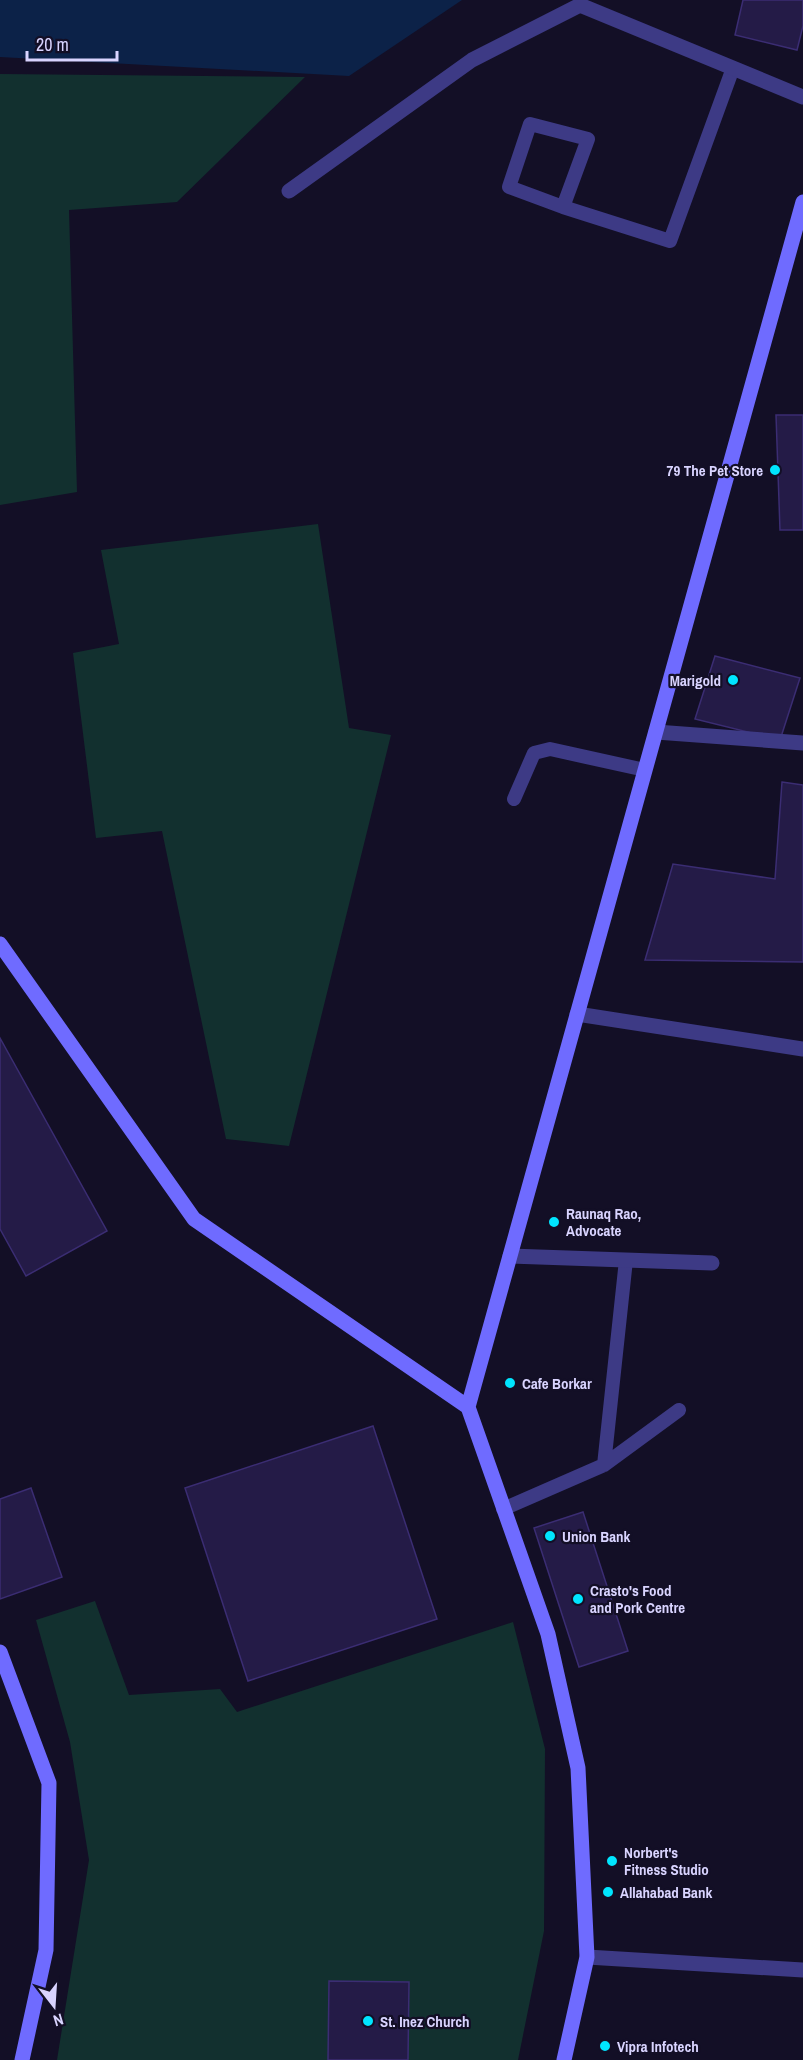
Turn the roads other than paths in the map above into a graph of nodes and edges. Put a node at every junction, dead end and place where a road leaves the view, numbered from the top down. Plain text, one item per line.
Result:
1 (733, 68) junction
2 (803, 97) edge
3 (289, 191) dead end
4 (803, 202) edge
5 (563, 207) junction
6 (656, 732) junction
7 (803, 743) edge
8 (645, 770) junction
9 (514, 799) dead end
10 (0, 944) edge
11 (577, 1014) junction
12 (803, 1049) edge
13 (510, 1256) junction
14 (626, 1260) junction
15 (712, 1263) dead end
16 (468, 1407) junction
17 (679, 1410) dead end
18 (604, 1465) junction
19 (503, 1509) junction
20 (0, 1652) edge
21 (587, 1957) junction
22 (803, 1970) edge
23 (22, 2060) edge
24 (564, 2060) edge

1 - 2 street
1 - 3 street
1 - 5 lane
4 - 6 main road
5 - 5 lane
6 - 7 street
6 - 8 main road
8 - 9 lane
8 - 11 main road
10 - 16 main road
11 - 12 street
11 - 13 main road
13 - 14 street
13 - 16 main road
14 - 15 street
14 - 18 lane
16 - 19 main road
17 - 18 lane
18 - 19 lane
19 - 21 main road
20 - 23 main road
21 - 22 street
21 - 24 main road

